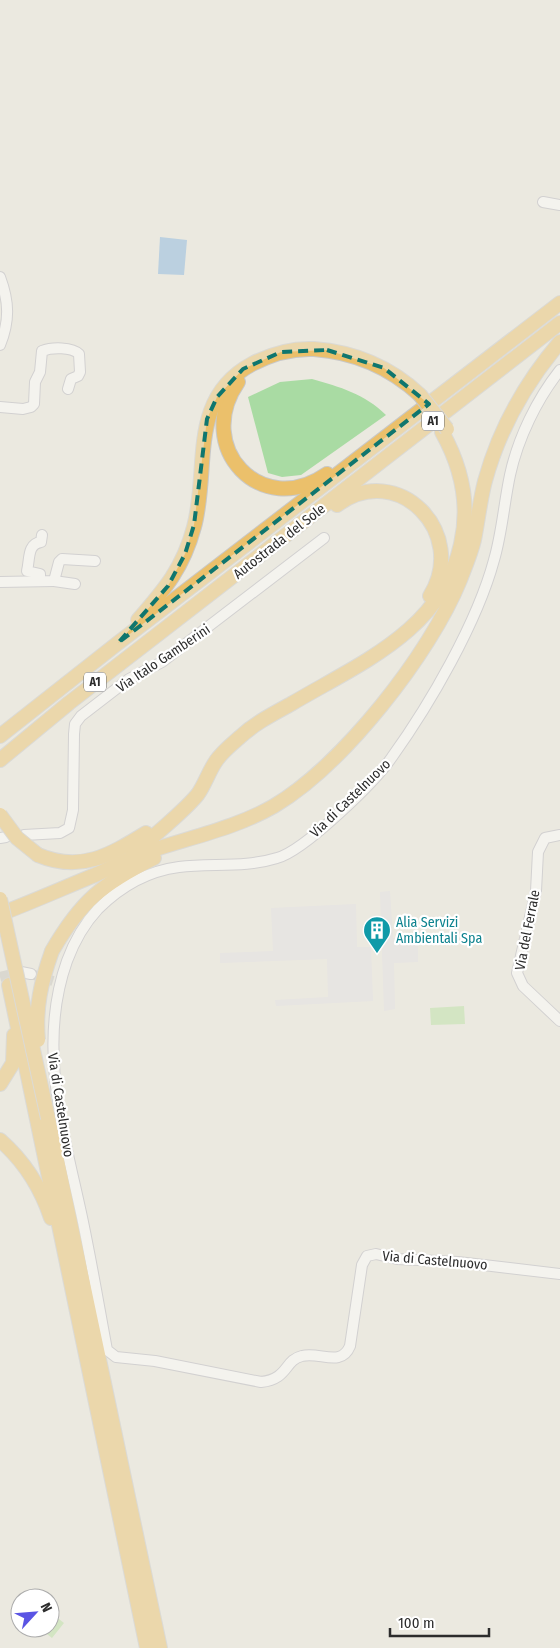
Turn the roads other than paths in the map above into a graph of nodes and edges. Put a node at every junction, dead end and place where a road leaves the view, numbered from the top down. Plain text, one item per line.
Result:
1 (543, 202) dead end
2 (560, 205) edge
3 (0, 277) edge
4 (560, 304) edge
5 (560, 323) edge
6 (560, 342) edge
7 (0, 345) edge
8 (560, 370) edge
9 (68, 390) dead end
10 (418, 397) junction
11 (0, 407) edge
12 (444, 430) junction
13 (371, 449) junction
14 (307, 520) junction
15 (42, 535) dead end
16 (324, 538) dead end
17 (467, 560) junction
18 (95, 561) dead end
19 (40, 580) junction
20 (54, 581) junction
21 (0, 582) edge
22 (75, 584) dead end
23 (118, 643) junction
24 (385, 648) junction
25 (0, 736) edge
26 (0, 760) edge
27 (0, 815) edge
28 (175, 816) junction
29 (24, 834) dead end
30 (199, 835) junction
31 (560, 835) edge
32 (0, 899) edge
33 (0, 910) edge
34 (0, 914) edge
35 (0, 941) edge
36 (9, 985) junction
37 (560, 1021) edge
38 (0, 1084) edge
39 (48, 1118) junction
40 (0, 1140) edge
41 (560, 1274) edge
42 (71, 1280) junction
43 (147, 1648) edge
44 (160, 1648) edge

1 - 2 street
3 - 7 street
4 - 13 highway, Autostrada del Sole / A1
5 - 14 highway, Autostrada del Sole / A1
6 - 17 highway
8 - 41 street, Via di Castelnuovo
9 - 11 street
10 - 12 highway
10 - 13 highway
10 - 23 highway
12 - 17 highway
12 - 24 highway
13 - 23 highway, Autostrada del Sole / A1
14 - 24 highway
14 - 26 highway, Autostrada del Sole / A1
15 - 19 street
16 - 29 street, Via Italo Gamberini
17 - 30 highway
18 - 20 street
19 - 20 street
19 - 21 street
20 - 22 street
23 - 25 highway, Autostrada del Sole / A1
24 - 28 highway
27 - 28 highway, bridge
28 - 33 highway
30 - 34 highway
30 - 39 highway, bridge
31 - 37 street, Via del Ferrale
32 - 39 highway, bridge
35 - 36 highway
36 - 38 highway
36 - 42 highway
39 - 44 highway
40 - 42 highway
42 - 43 highway

